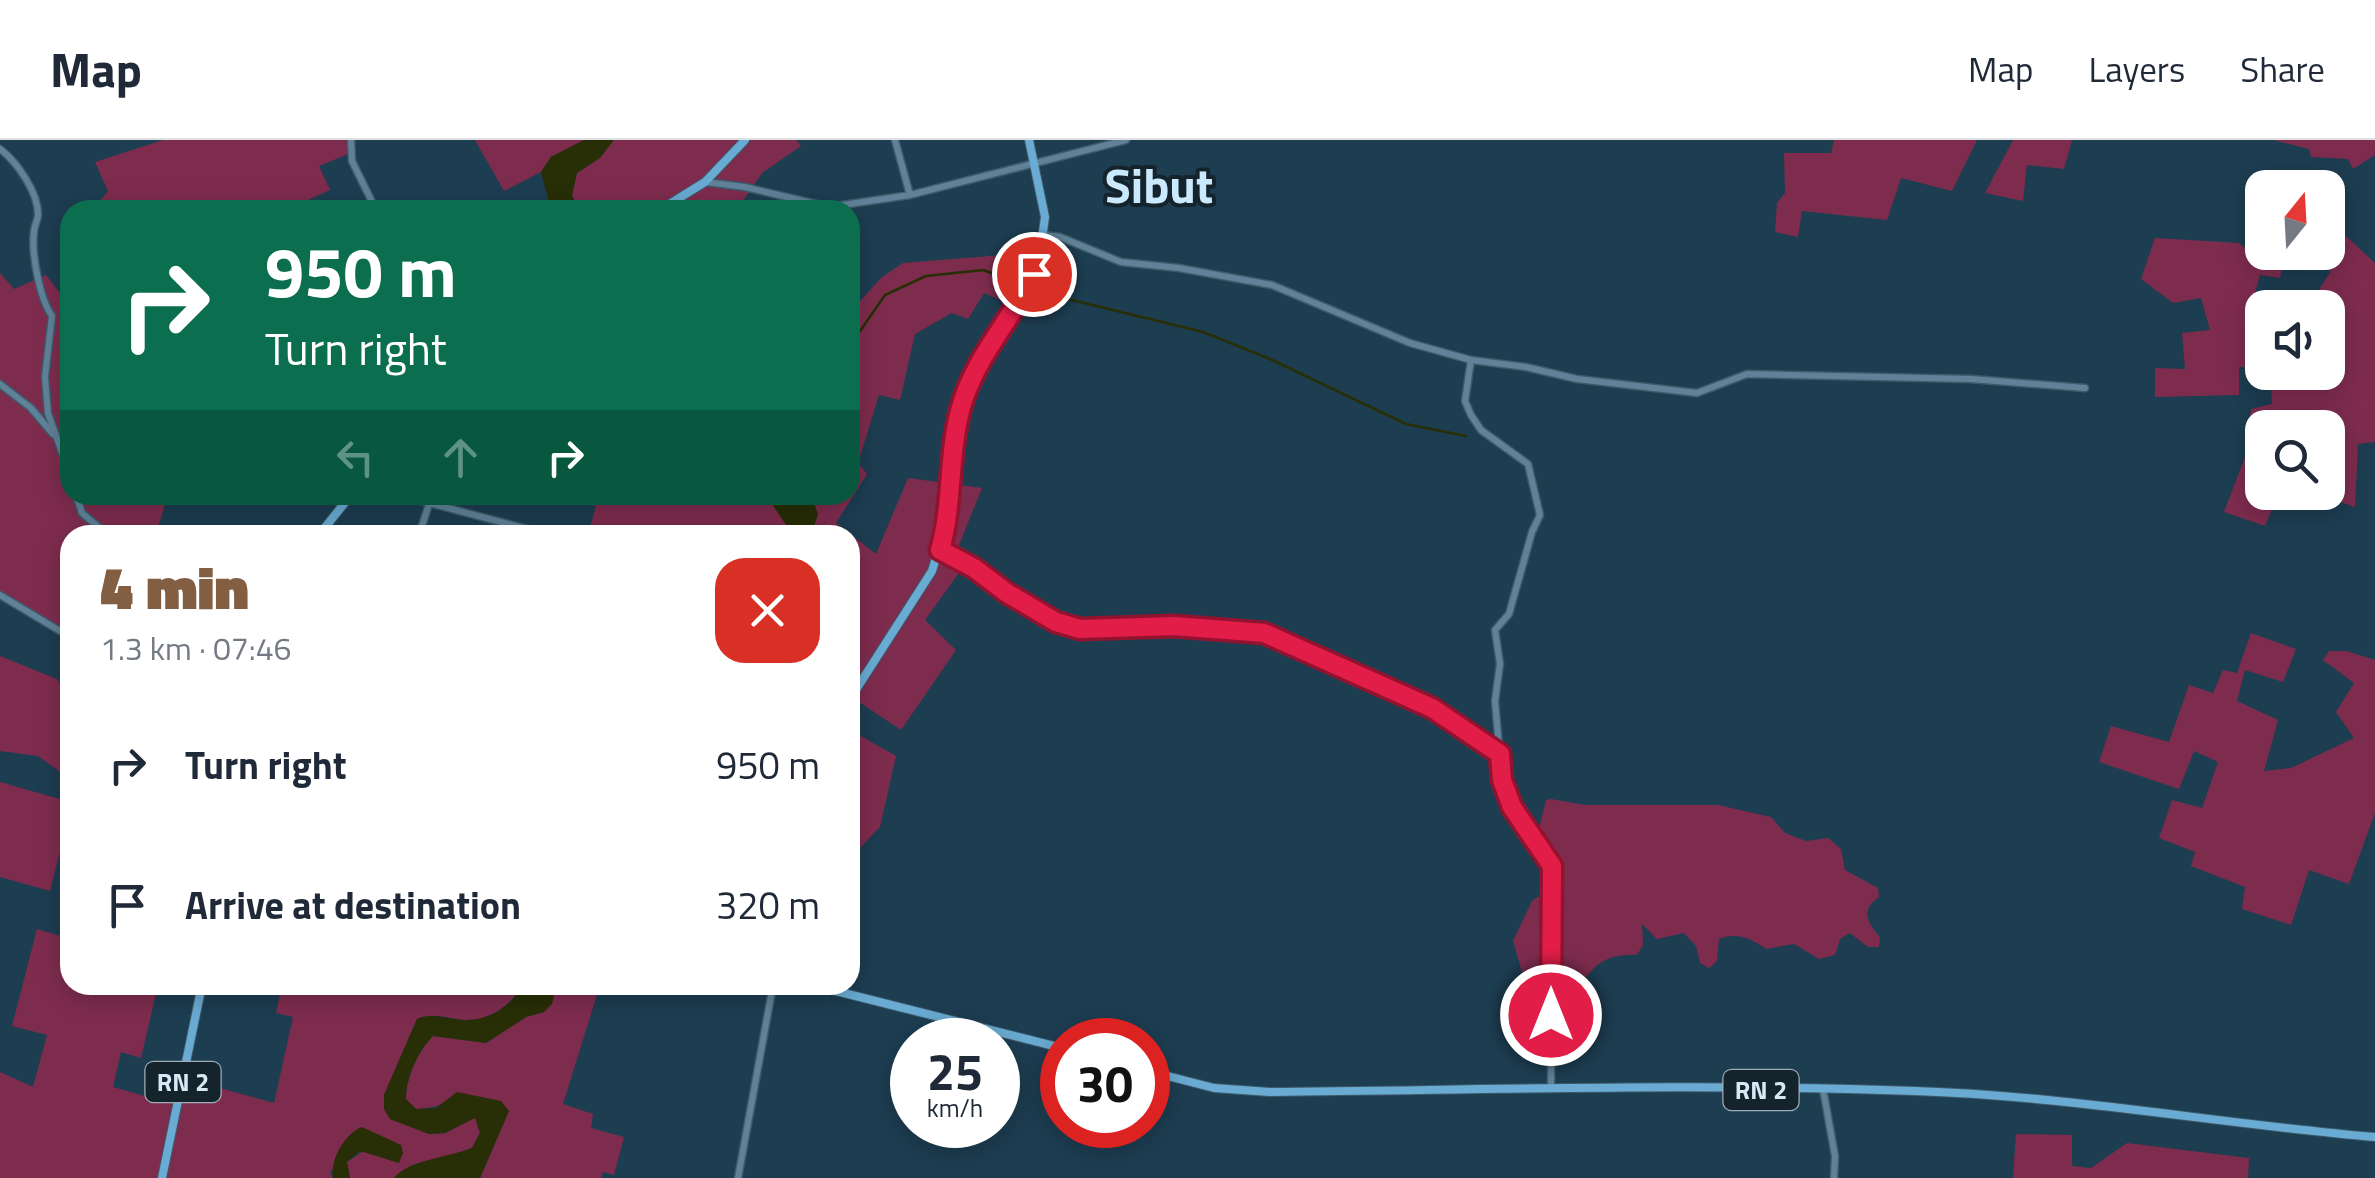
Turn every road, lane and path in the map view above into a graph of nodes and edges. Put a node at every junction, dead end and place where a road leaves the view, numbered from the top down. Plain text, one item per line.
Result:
1 (746, 140) edge
2 (894, 140) edge
3 (1029, 140) edge
4 (1126, 140) edge
5 (342, 141) edge
6 (352, 144) edge
7 (0, 148) edge
8 (1036, 161) junction
9 (704, 182) junction
10 (910, 195) junction
11 (371, 200) edge
12 (676, 200) edge
13 (802, 200) edge
14 (860, 202) edge
15 (1044, 235) junction
16 (1470, 360) junction
17 (0, 384) edge
18 (2085, 388) dead end
19 (60, 445) edge
20 (60, 446) edge
21 (79, 505) edge
22 (343, 505) edge
23 (448, 505) edge
24 (96, 525) edge
25 (327, 525) edge
26 (516, 525) edge
27 (940, 550) junction
28 (0, 595) edge
29 (60, 631) edge
30 (860, 683) edge
31 (1500, 754) junction
32 (200, 995) edge
33 (771, 995) edge
34 (852, 995) edge
35 (1040, 1042) edge
36 (1170, 1077) edge
37 (1824, 1089) junction
38 (1551, 1090) junction
39 (2375, 1137) edge
40 (162, 1178) edge
41 (738, 1178) edge
42 (1834, 1178) edge

1 - 9 main road
2 - 10 street
3 - 8 main road
4 - 8 street
5 - 6 street
6 - 11 street
7 - 19 street
8 - 10 street
8 - 15 main road
9 - 12 main road
9 - 13 street
10 - 14 street
15 - 16 street
15 - 27 main road
16 - 18 street
16 - 31 street
17 - 20 street
21 - 24 street
22 - 25 main road
23 - 26 street
27 - 30 main road
27 - 31 street
28 - 29 street
31 - 38 street
32 - 40 main road, RN 2
33 - 41 street
34 - 35 main road
36 - 38 main road, RN 2
37 - 38 main road, RN 2
37 - 39 main road, RN 2
37 - 42 street

